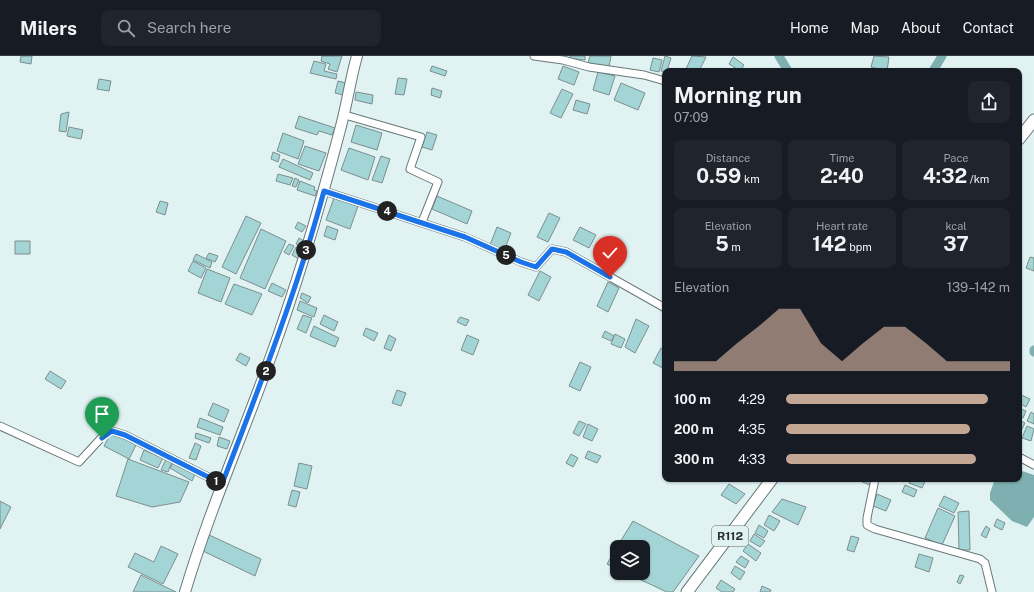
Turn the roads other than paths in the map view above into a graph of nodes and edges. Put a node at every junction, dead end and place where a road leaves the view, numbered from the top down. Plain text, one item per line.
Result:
1 (357, 56) edge
2 (534, 56) edge
3 (662, 80) edge
4 (344, 114) junction
5 (1034, 120) edge
6 (1022, 135) edge
7 (324, 191) junction
8 (422, 222) junction
9 (662, 306) edge
10 (0, 426) edge
11 (1022, 459) edge
12 (1034, 465) edge
13 (770, 482) edge
14 (874, 482) edge
15 (222, 484) junction
16 (185, 592) edge
17 (687, 592) edge
18 (992, 592) edge

1 - 4 main road
2 - 3 street
4 - 7 main road
4 - 8 street
5 - 6 main road
7 - 8 street
7 - 15 main road
8 - 9 street
10 - 15 street
11 - 12 street
13 - 17 main road, R112
14 - 18 street
15 - 16 main road

